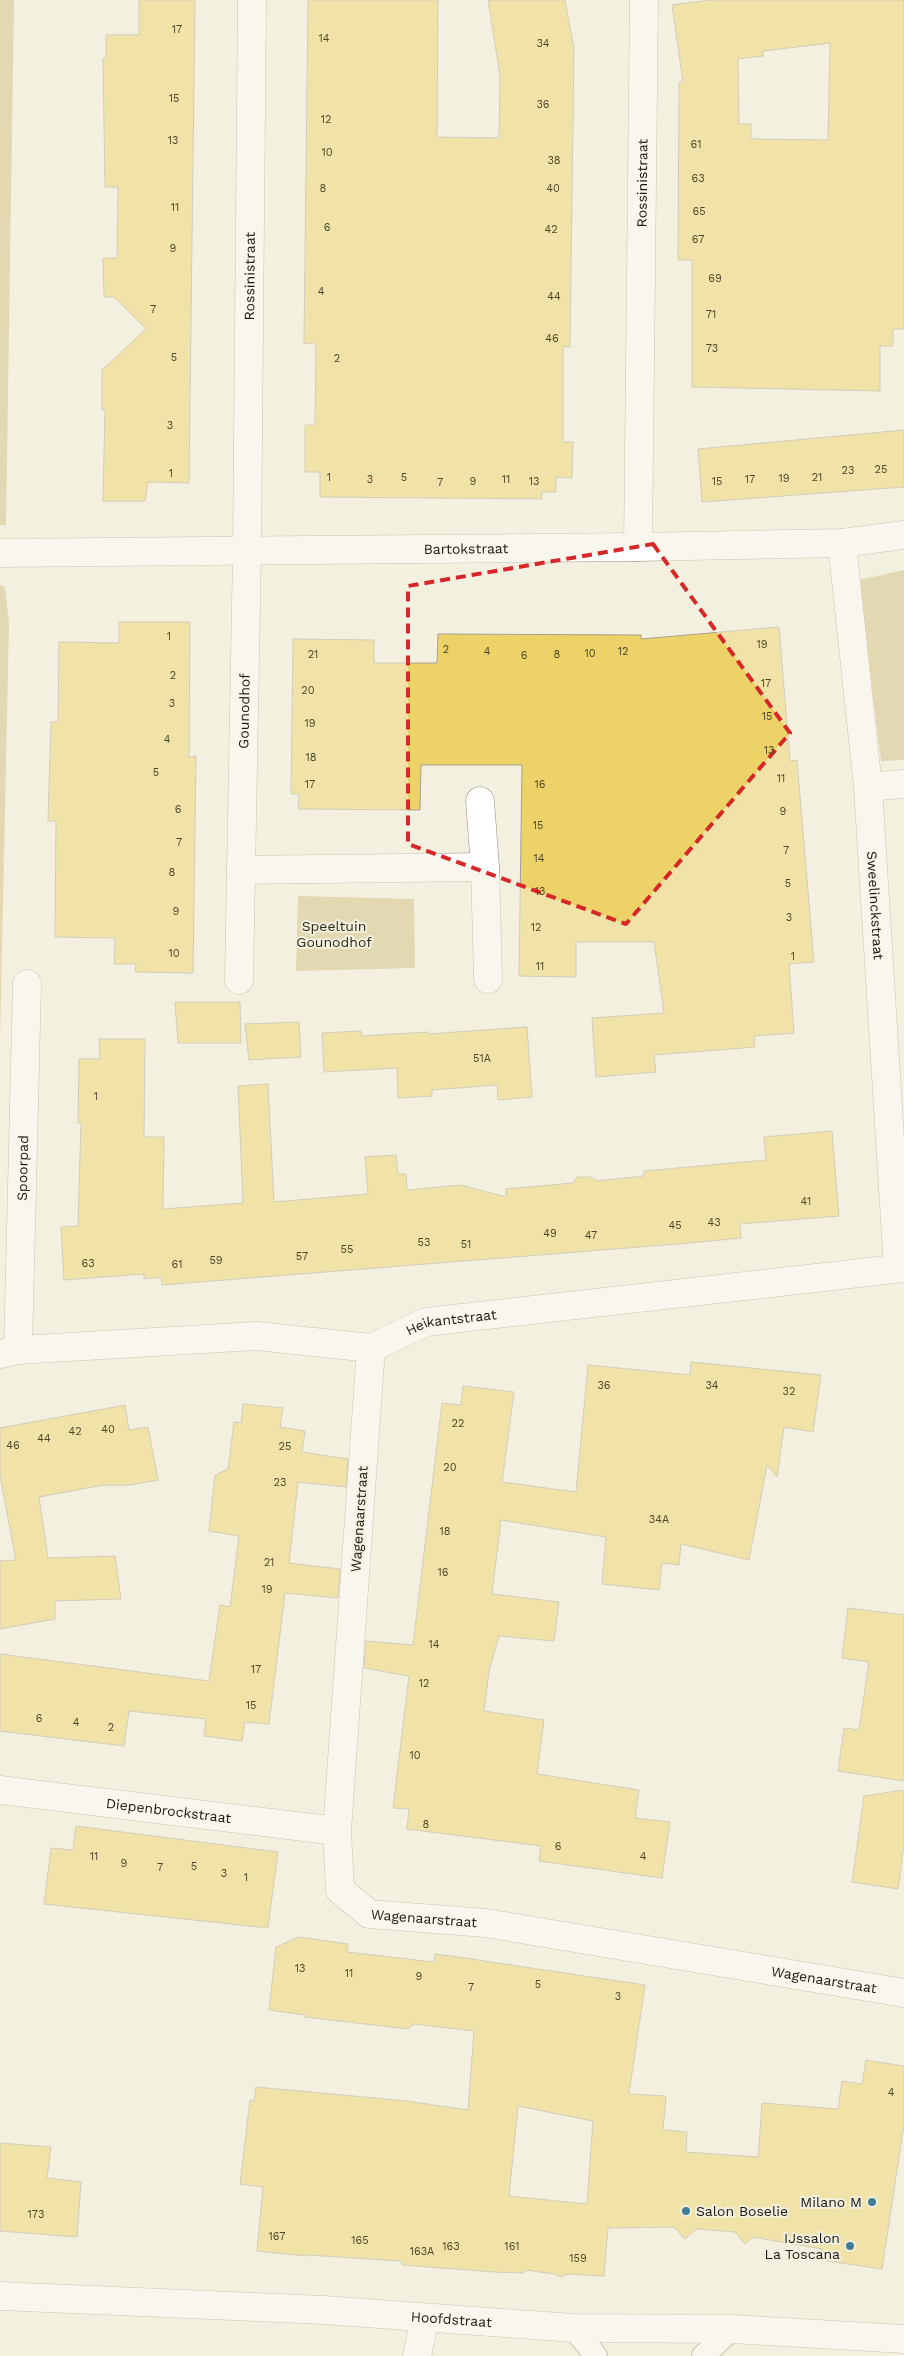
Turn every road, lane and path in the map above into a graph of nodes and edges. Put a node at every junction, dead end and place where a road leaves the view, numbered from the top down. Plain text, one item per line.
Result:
1 (252, 0) edge
2 (644, 0) edge
3 (904, 535) edge
4 (842, 543) junction
5 (638, 547) junction
6 (247, 552) junction
7 (0, 553) edge
8 (904, 784) edge
9 (868, 787) junction
10 (480, 801) dead end
11 (485, 867) junction
12 (242, 870) junction
13 (488, 979) dead end
14 (239, 980) dead end
15 (27, 984) dead end
16 (901, 1268) edge
17 (371, 1348) junction
18 (9, 1352) edge
19 (0, 1790) edge
20 (337, 1831) junction
21 (904, 1993) edge
22 (0, 2296) edge
23 (425, 2318) junction
24 (573, 2328) junction
25 (732, 2329) junction
26 (904, 2339) edge
27 (417, 2356) edge
28 (596, 2356) edge
29 (703, 2356) edge

1 - 6 street, Rossinistraat
2 - 5 street, Rossinistraat
3 - 4 street, Bartokstraat
4 - 5 street, Bartokstraat
4 - 9 street, Sweelinckstraat
5 - 6 street, Bartokstraat
6 - 7 street, Bartokstraat
6 - 12 street, Gounodhof
8 - 9 street
9 - 16 street, Sweelinckstraat
10 - 11 street
11 - 12 street
11 - 13 street
12 - 14 street, Gounodhof
15 - 18 street, Spoorpad
16 - 17 street, Heikantstraat
17 - 18 street
17 - 20 street, Wagenaarstraat
19 - 20 street, Diepenbrockstraat
20 - 21 street, Wagenaarstraat
22 - 23 street, Hoofdstraat
23 - 24 street, Hoofdstraat
23 - 27 street
24 - 25 street, Hoofdstraat
24 - 28 lane
25 - 26 street, Hoofdstraat
25 - 29 lane

